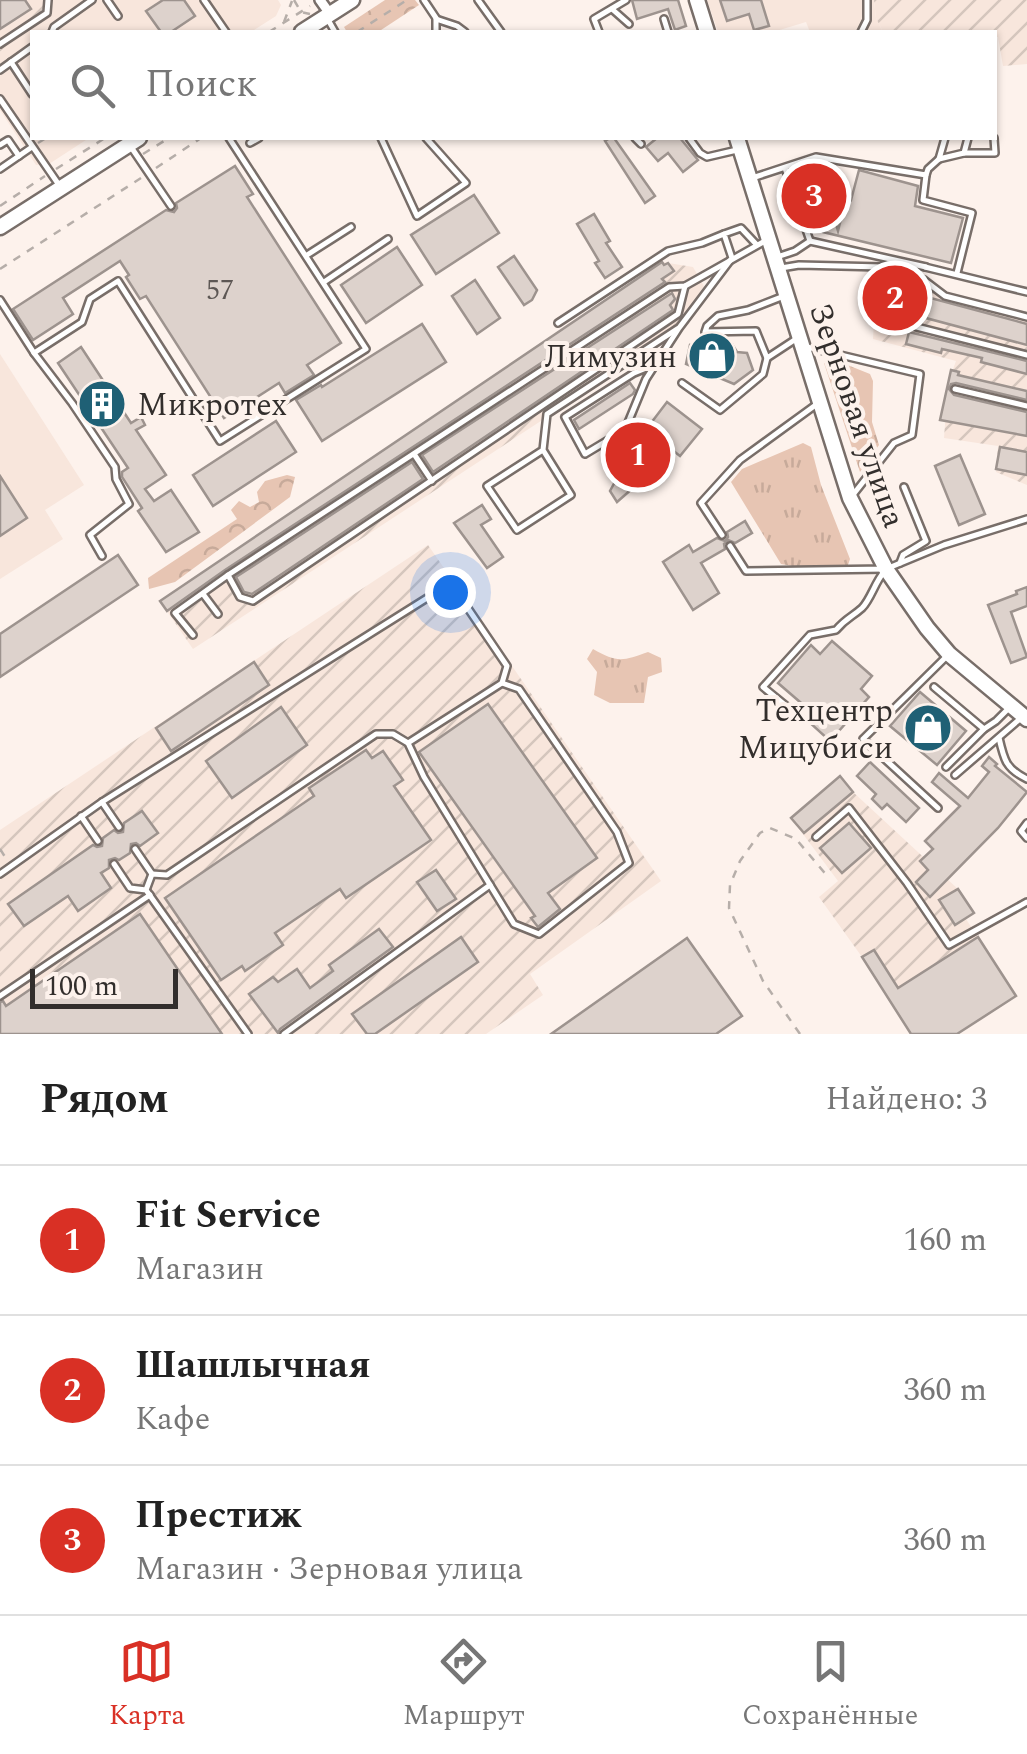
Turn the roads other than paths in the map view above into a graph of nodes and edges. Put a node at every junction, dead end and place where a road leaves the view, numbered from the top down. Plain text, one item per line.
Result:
1 (48, 0) edge
2 (92, 0) edge
3 (107, 0) edge
4 (204, 0) edge
5 (320, 0) edge
6 (352, 0) edge
7 (424, 0) edge
8 (478, 0) edge
9 (626, 0) edge
10 (697, 0) edge
11 (867, 0) edge
12 (612, 9) junction
13 (118, 16) dead end
14 (328, 16) junction
15 (436, 19) junction
16 (664, 19) dead end
17 (629, 24) dead end
18 (53, 30) edge
19 (225, 30) edge
20 (305, 30) edge
21 (335, 30) edge
22 (436, 30) edge
23 (462, 30) edge
24 (499, 30) edge
25 (598, 30) edge
26 (667, 30) edge
27 (702, 30) edge
28 (862, 30) edge
29 (0, 44) edge
30 (30, 48) edge
31 (11, 62) junction
32 (0, 70) edge
33 (30, 91) edge
34 (0, 99) edge
35 (230, 140) edge
36 (255, 140) edge
37 (382, 140) edge
38 (428, 140) edge
39 (638, 140) edge
40 (690, 140) edge
41 (944, 140) edge
42 (967, 140) edge
43 (994, 140) edge
44 (134, 143) edge
45 (250, 143) dead end
46 (739, 143) edge
47 (641, 144) dead end
48 (0, 145) edge
49 (32, 147) junction
50 (964, 153) junction
51 (19, 156) junction
52 (939, 158) junction
53 (785, 167) junction
54 (0, 169) edge
55 (926, 175) junction
56 (749, 179) junction
57 (61, 188) junction
58 (171, 206) dead end
59 (0, 227) edge
60 (351, 227) dead end
61 (724, 234) junction
62 (388, 239) dead end
63 (810, 241) junction
64 (762, 242) junction
65 (306, 256) junction
66 (732, 258) junction
67 (776, 263) junction
68 (882, 267) junction
69 (926, 267) junction
70 (956, 274) junction
71 (324, 282) junction
72 (685, 286) junction
73 (1027, 292) edge
74 (786, 295) junction
75 (0, 300) edge
76 (1027, 317) edge
77 (881, 318) dead end
78 (558, 322) dead end
79 (679, 328) junction
80 (800, 341) junction
81 (34, 353) junction
82 (1027, 355) edge
83 (766, 358) junction
84 (656, 364) junction
85 (682, 382) dead end
86 (955, 389) dead end
87 (820, 403) junction
88 (1027, 406) edge
89 (543, 450) junction
90 (414, 453) junction
91 (432, 481) junction
92 (904, 487) dead end
93 (850, 498) junction
94 (1027, 518) edge
95 (722, 535) dead end
96 (730, 546) dead end
97 (102, 556) dead end
98 (893, 566) junction
99 (228, 576) junction
100 (203, 594) junction
101 (218, 614) dead end
102 (194, 636) dead end
103 (949, 654) junction
104 (502, 683) junction
105 (934, 686) dead end
106 (1022, 713) edge
107 (801, 718) dead end
108 (984, 729) junction
109 (999, 738) junction
110 (408, 743) junction
111 (946, 768) dead end
112 (955, 775) dead end
113 (1027, 779) edge
114 (102, 802) junction
115 (938, 808) dead end
116 (82, 816) junction
117 (1027, 823) edge
118 (119, 827) dead end
119 (816, 837) dead end
120 (1027, 838) edge
121 (98, 841) dead end
122 (135, 849) dead end
123 (114, 864) dead end
124 (0, 874) edge
125 (152, 874) junction
126 (490, 885) junction
127 (148, 892) junction
128 (1027, 902) edge
129 (0, 996) edge
130 (248, 1034) edge
131 (284, 1034) edge

1 - 29 lane
2 - 18 lane
3 - 13 lane
4 - 19 lane
5 - 14 street
6 - 14 main road
7 - 15 lane
8 - 24 lane
9 - 12 lane
10 - 27 main road
11 - 28 lane
12 - 17 lane
12 - 25 lane
14 - 20 main road
14 - 21 lane
15 - 22 lane
15 - 23 lane
16 - 26 lane
30 - 31 lane
31 - 32 lane
31 - 33 lane
34 - 49 lane
35 - 65 lane
36 - 45 lane
37 - 38 lane
39 - 47 lane
40 - 46 lane
41 - 52 lane
42 - 50 lane
43 - 50 lane
44 - 57 main road
44 - 58 lane
46 - 56 main road, Зерновая улица
48 - 51 lane
49 - 51 lane
49 - 57 lane
50 - 52 lane
51 - 54 lane
52 - 55 lane
53 - 55 lane
53 - 56 lane
53 - 63 lane
55 - 70 lane
56 - 64 main road, Зерновая улица
57 - 59 main road
60 - 65 lane
61 - 64 lane
61 - 66 lane
61 - 78 lane
62 - 71 lane
63 - 67 lane
63 - 69 lane
64 - 66 lane
64 - 67 main road, Зерновая улица
65 - 71 lane
66 - 72 lane
66 - 79 lane
67 - 68 lane
67 - 74 main road, Зерновая улица
68 - 69 lane
68 - 76 lane
69 - 70 lane
70 - 73 lane
71 - 81 lane
72 - 90 lane
72 - 91 lane
74 - 80 main road, Зерновая улица
74 - 83 lane
75 - 81 lane
77 - 82 lane
79 - 84 lane
79 - 89 lane
80 - 83 lane
80 - 87 main road, Зерновая улица
80 - 93 lane
81 - 97 lane
83 - 85 lane
84 - 84 lane
86 - 88 lane
87 - 93 main road, Зерновая улица
87 - 95 lane
89 - 89 lane
90 - 91 lane
90 - 99 lane
91 - 99 lane
92 - 98 lane
93 - 98 main road, Зерновая улица
94 - 98 lane
96 - 98 lane
98 - 103 main road, Зерновая улица
98 - 107 lane
99 - 100 lane
100 - 101 lane
100 - 102 lane
103 - 106 main road, Зерновая улица
103 - 115 lane
104 - 110 lane
104 - 114 lane
104 - 126 lane
105 - 108 lane
106 - 108 lane
106 - 109 lane
108 - 111 lane
109 - 112 lane
109 - 113 lane
110 - 125 lane
110 - 126 lane
114 - 116 lane
114 - 118 lane
116 - 121 lane
116 - 124 lane
117 - 120 lane
119 - 128 lane
122 - 125 lane
123 - 127 lane
125 - 127 lane
126 - 131 lane
127 - 129 lane
127 - 130 lane

